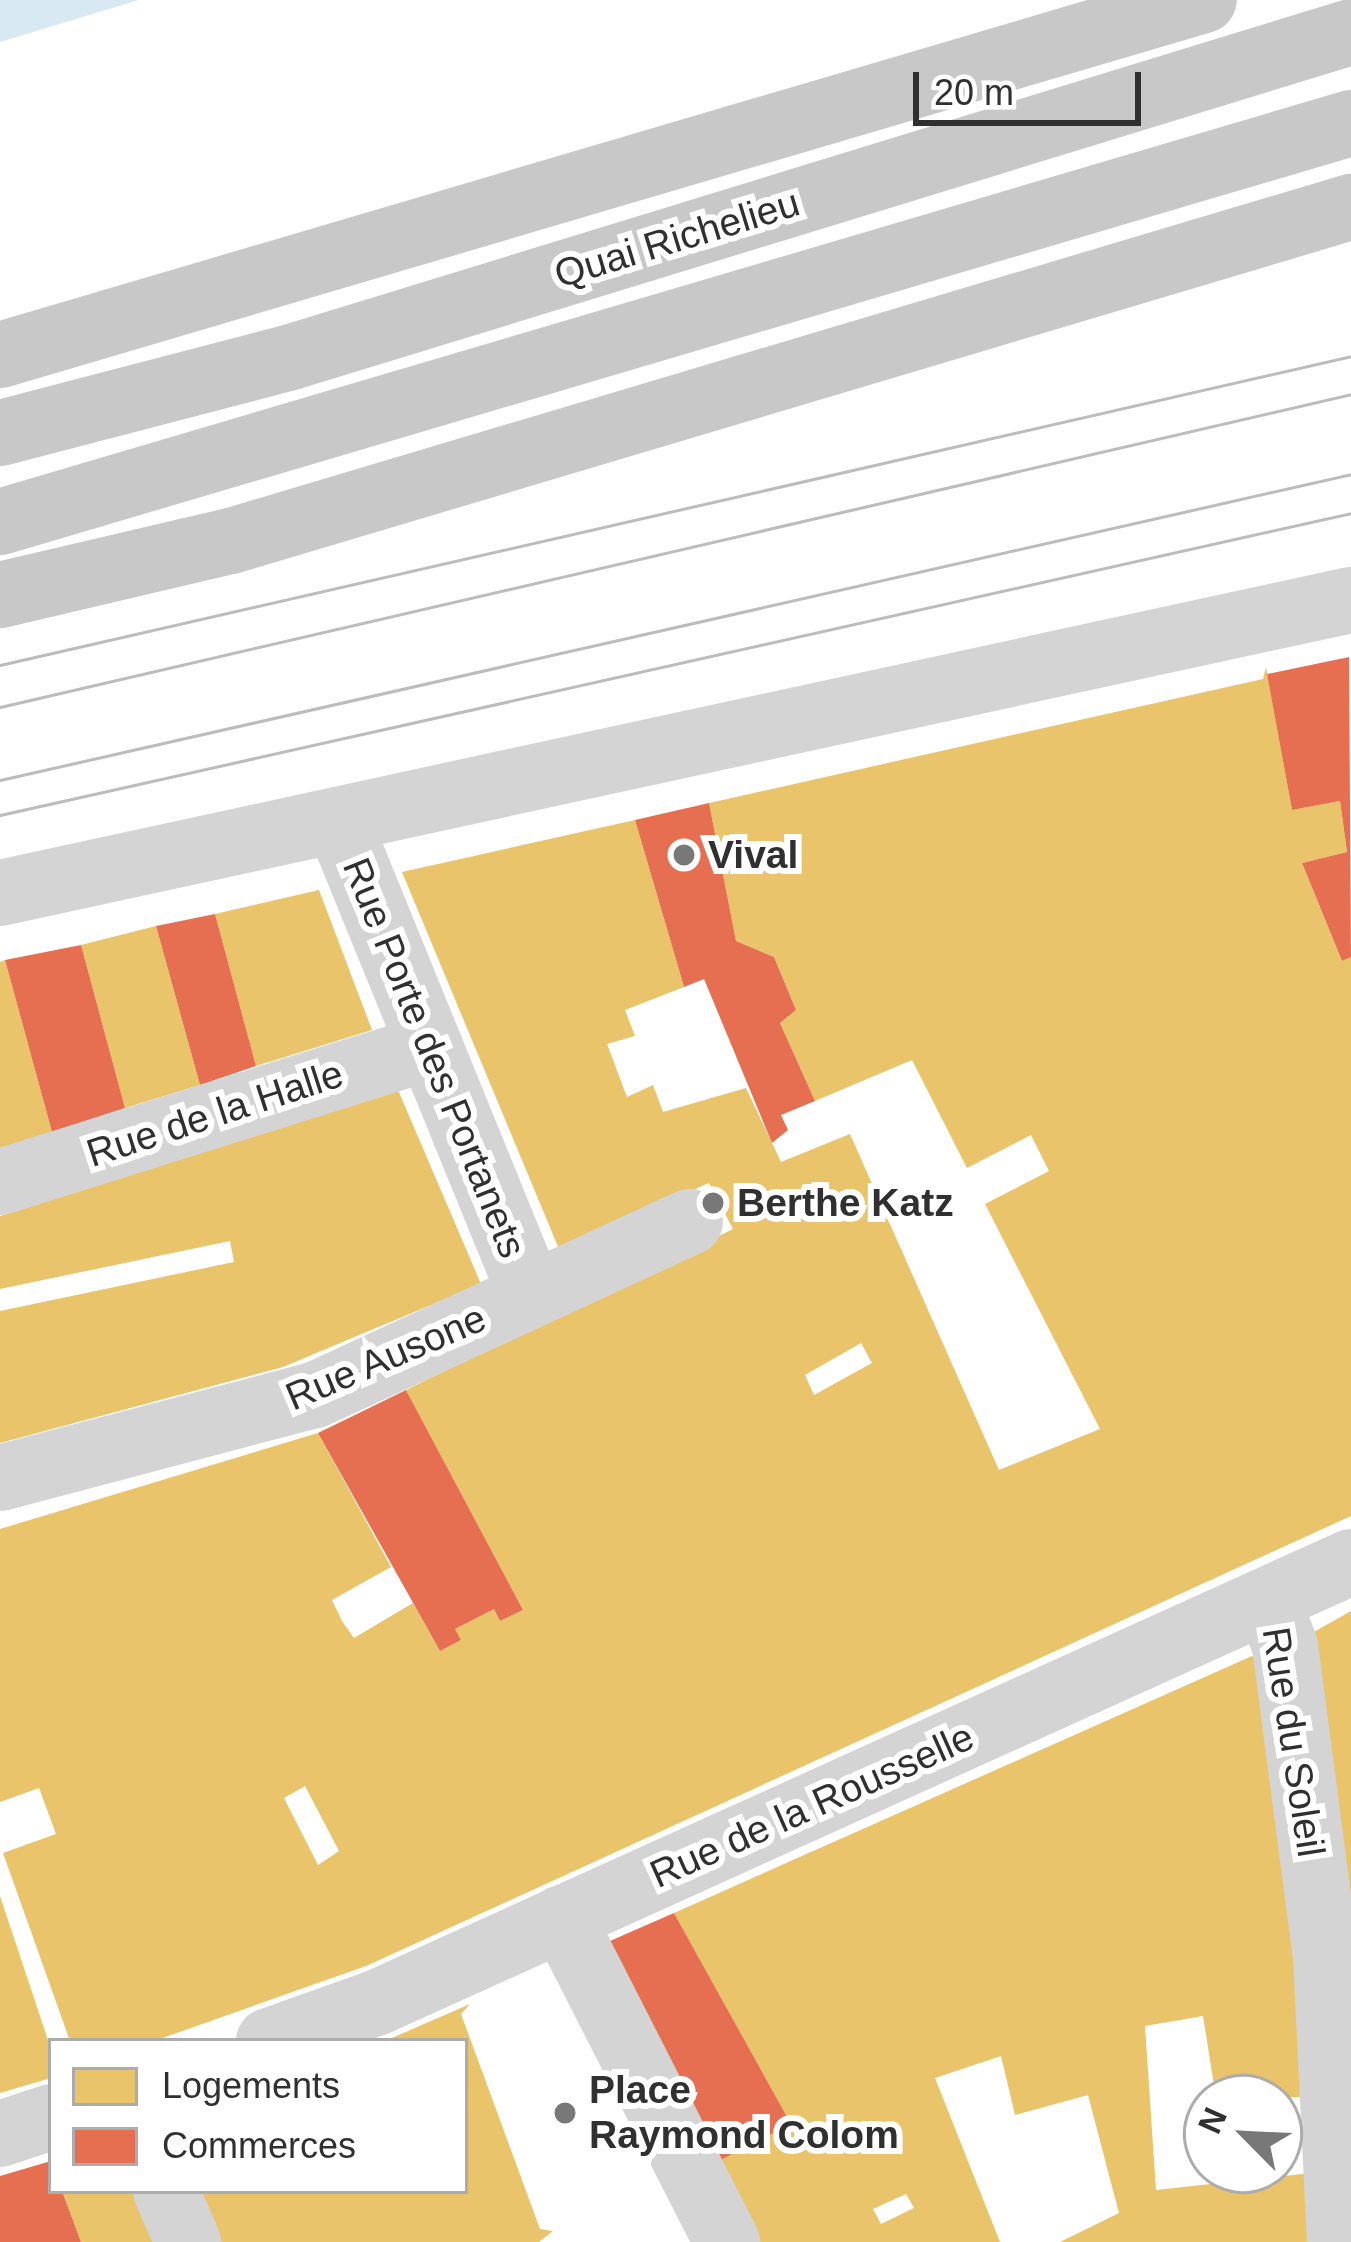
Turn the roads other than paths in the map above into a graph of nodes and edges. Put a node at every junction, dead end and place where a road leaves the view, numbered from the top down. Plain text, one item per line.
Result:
1 (1204, 0) edge
2 (1351, 32) edge
3 (1351, 123) edge
4 (1351, 207) edge
5 (0, 355) edge
6 (0, 433) edge
7 (0, 522) edge
8 (0, 595) edge
9 (1351, 600) edge
10 (338, 820) junction
11 (0, 893) edge
12 (430, 1047) junction
13 (0, 1182) edge
14 (690, 1222) dead end
15 (531, 1295) junction
16 (0, 1478) edge
17 (1351, 1562) edge
18 (1268, 1600) junction
19 (562, 1918) junction
20 (277, 2038) edge
21 (48, 2118) edge
22 (0, 2134) edge
23 (167, 2194) edge
24 (188, 2242) edge
25 (727, 2242) edge
26 (1340, 2242) edge

1 - 5 main road
2 - 6 main road, Quai Richelieu
3 - 7 main road, Quai Richelieu
4 - 8 main road
9 - 10 street
10 - 11 street
10 - 12 street, Rue Porte des Portanets
12 - 13 street, Rue de la Halle
12 - 15 street, Rue Porte des Portanets
14 - 15 street, Rue Ausone
15 - 16 street, Rue Ausone
17 - 18 street, Rue de la Rousselle
18 - 19 street, Rue de la Rousselle
18 - 26 street, Rue du Soleil
19 - 20 street, Rue de la Rousselle
19 - 25 street
21 - 22 street
23 - 24 street

